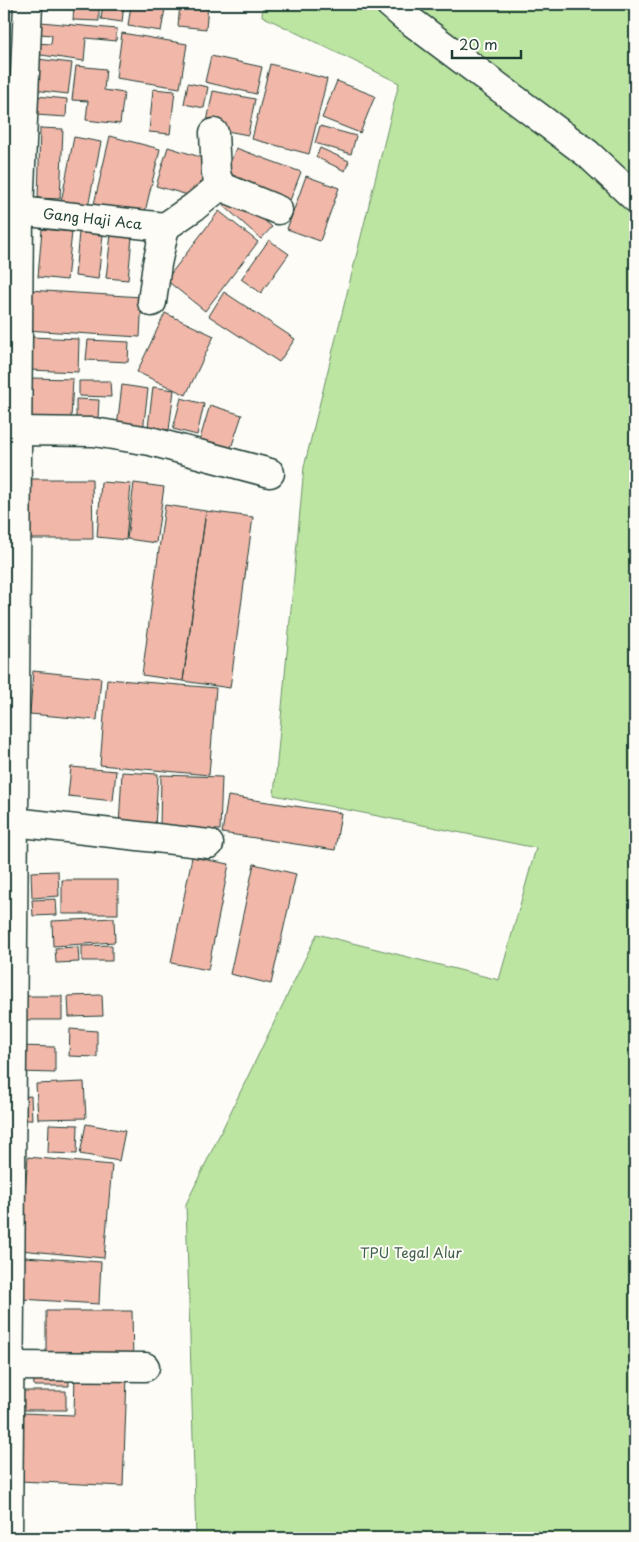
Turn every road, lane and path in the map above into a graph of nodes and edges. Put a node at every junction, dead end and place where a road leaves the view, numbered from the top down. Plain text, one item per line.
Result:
1 (28, 4) edge
2 (390, 4) edge
3 (214, 133) dead end
4 (220, 186) junction
5 (635, 198) edge
6 (278, 210) dead end
7 (19, 211) junction
8 (165, 227) junction
9 (152, 302) dead end
10 (11, 392) edge
11 (17, 431) junction
12 (270, 473) dead end
13 (11, 805) edge
14 (209, 844) dead end
15 (8, 977) edge
16 (8, 1070) edge
17 (7, 1184) edge
18 (7, 1324) edge
19 (9, 1366) junction
20 (145, 1367) dead end
21 (6, 1481) edge
22 (8, 1538) edge

1 - 7 street
2 - 5 street
3 - 4 street
4 - 6 street
4 - 8 street
7 - 8 street, Gang Haji Aca
7 - 10 street
8 - 9 street
10 - 11 street
11 - 12 street
11 - 13 street
13 - 14 street
13 - 15 street
15 - 16 street
16 - 17 street
17 - 18 street
18 - 19 street
19 - 20 street
19 - 21 street
21 - 22 street

